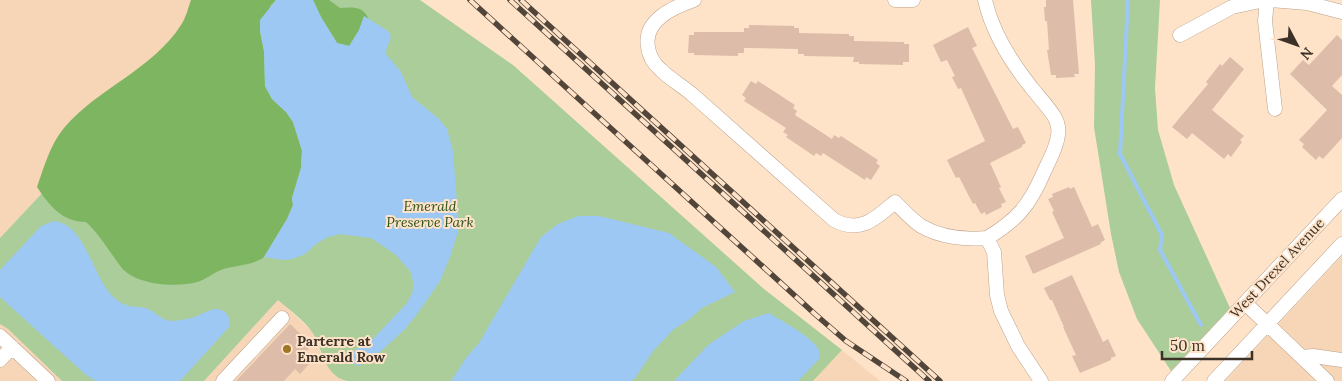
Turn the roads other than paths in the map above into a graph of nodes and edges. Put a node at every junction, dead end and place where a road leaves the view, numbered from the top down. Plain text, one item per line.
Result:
1 (694, 0) edge
2 (894, 0) edge
3 (913, 0) edge
4 (986, 0) edge
5 (1267, 0) edge
6 (1342, 12) edge
7 (1180, 35) dead end
8 (1275, 108) dead end
9 (1342, 199) edge
10 (987, 238) junction
11 (1342, 244) edge
12 (1245, 303) junction
13 (282, 318) dead end
14 (1268, 324) junction
15 (0, 336) edge
16 (12, 347) junction
17 (1302, 357) junction
18 (0, 360) edge
19 (1342, 360) edge
20 (48, 381) edge
21 (223, 381) edge
22 (1041, 381) edge
23 (1172, 381) edge
24 (1214, 381) edge
25 (1327, 381) edge

1 - 10 street
2 - 3 street
4 - 10 street
5 - 6 street
5 - 7 street
5 - 8 street
9 - 12 street, West Drexel Avenue
10 - 22 street
11 - 14 street
12 - 14 street
12 - 23 street, West Drexel Avenue
13 - 21 street
14 - 17 street
14 - 24 street
15 - 16 street
16 - 18 street
16 - 20 street
17 - 19 street
17 - 25 street

